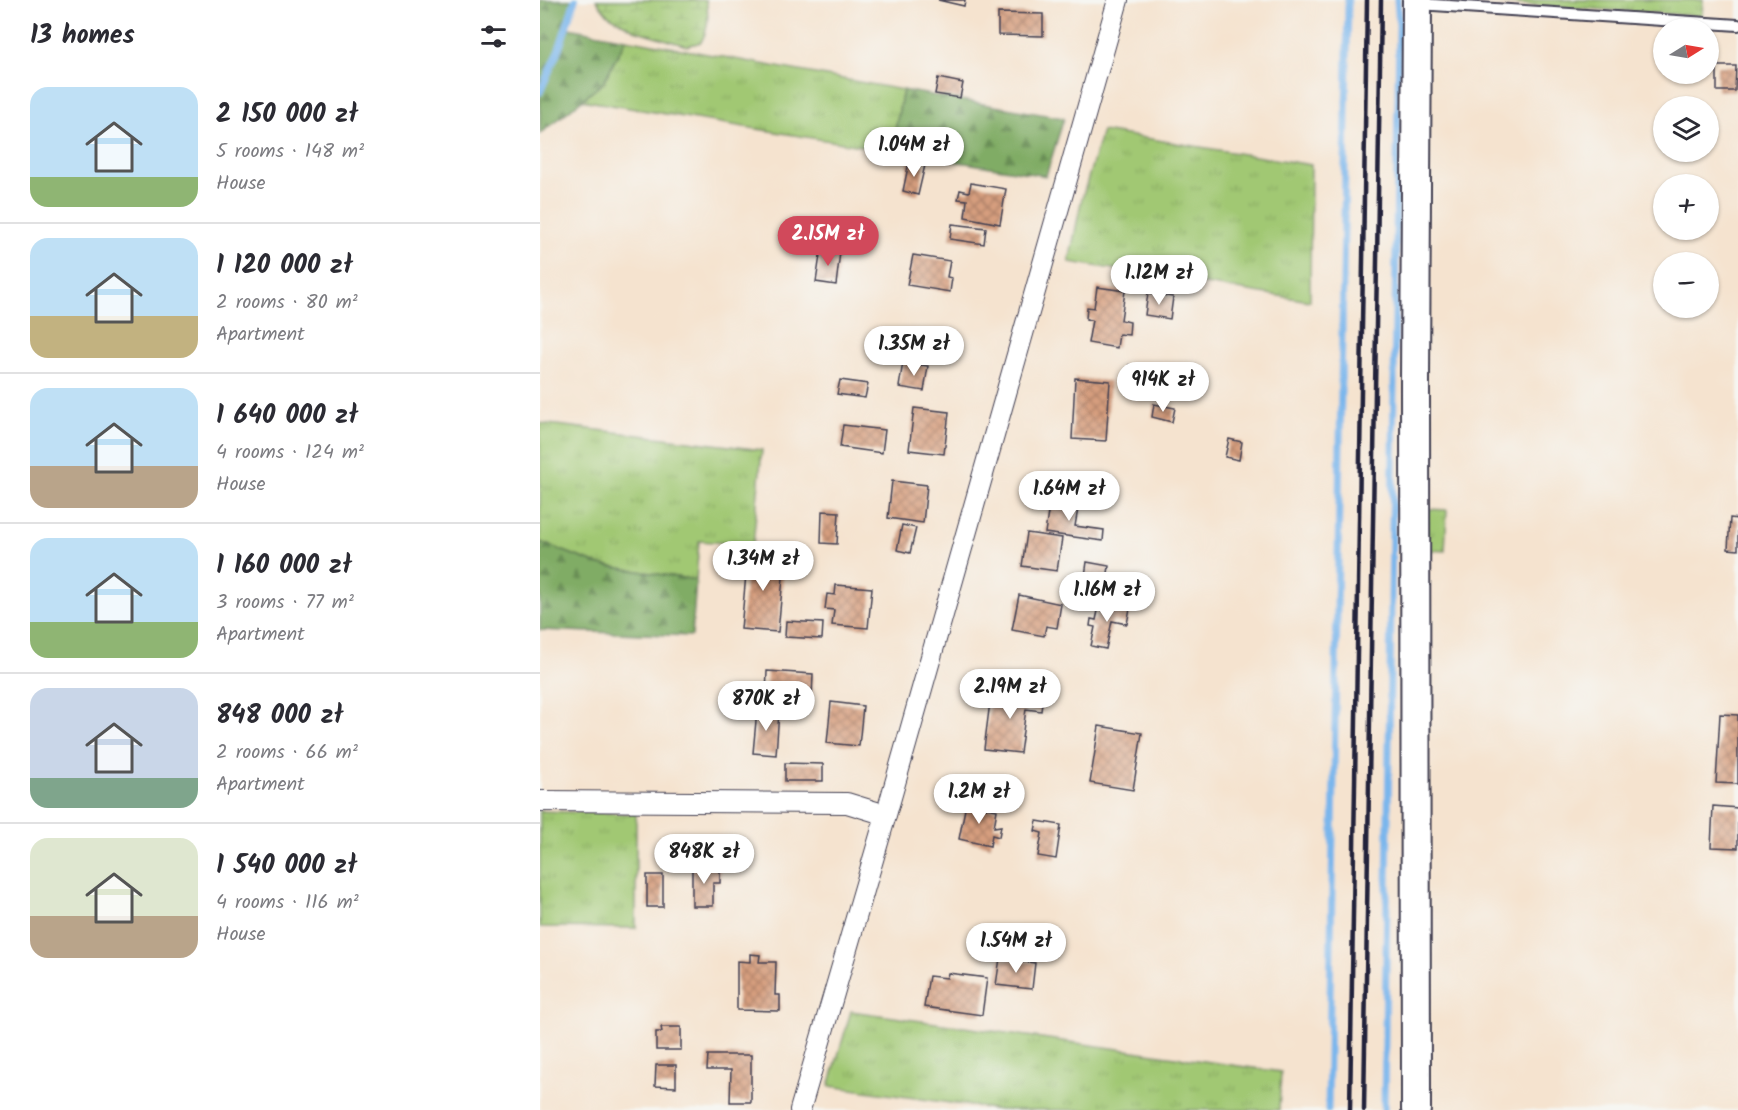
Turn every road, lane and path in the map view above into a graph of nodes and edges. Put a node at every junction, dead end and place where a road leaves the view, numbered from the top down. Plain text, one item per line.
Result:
1 (1118, 0) edge
2 (1417, 2) edge
3 (1738, 25) edge
4 (540, 801) edge
5 (886, 815) junction
6 (800, 1110) edge
7 (1416, 1110) edge

1 - 5 street
2 - 3 lane
2 - 7 street
4 - 5 street
5 - 6 street

